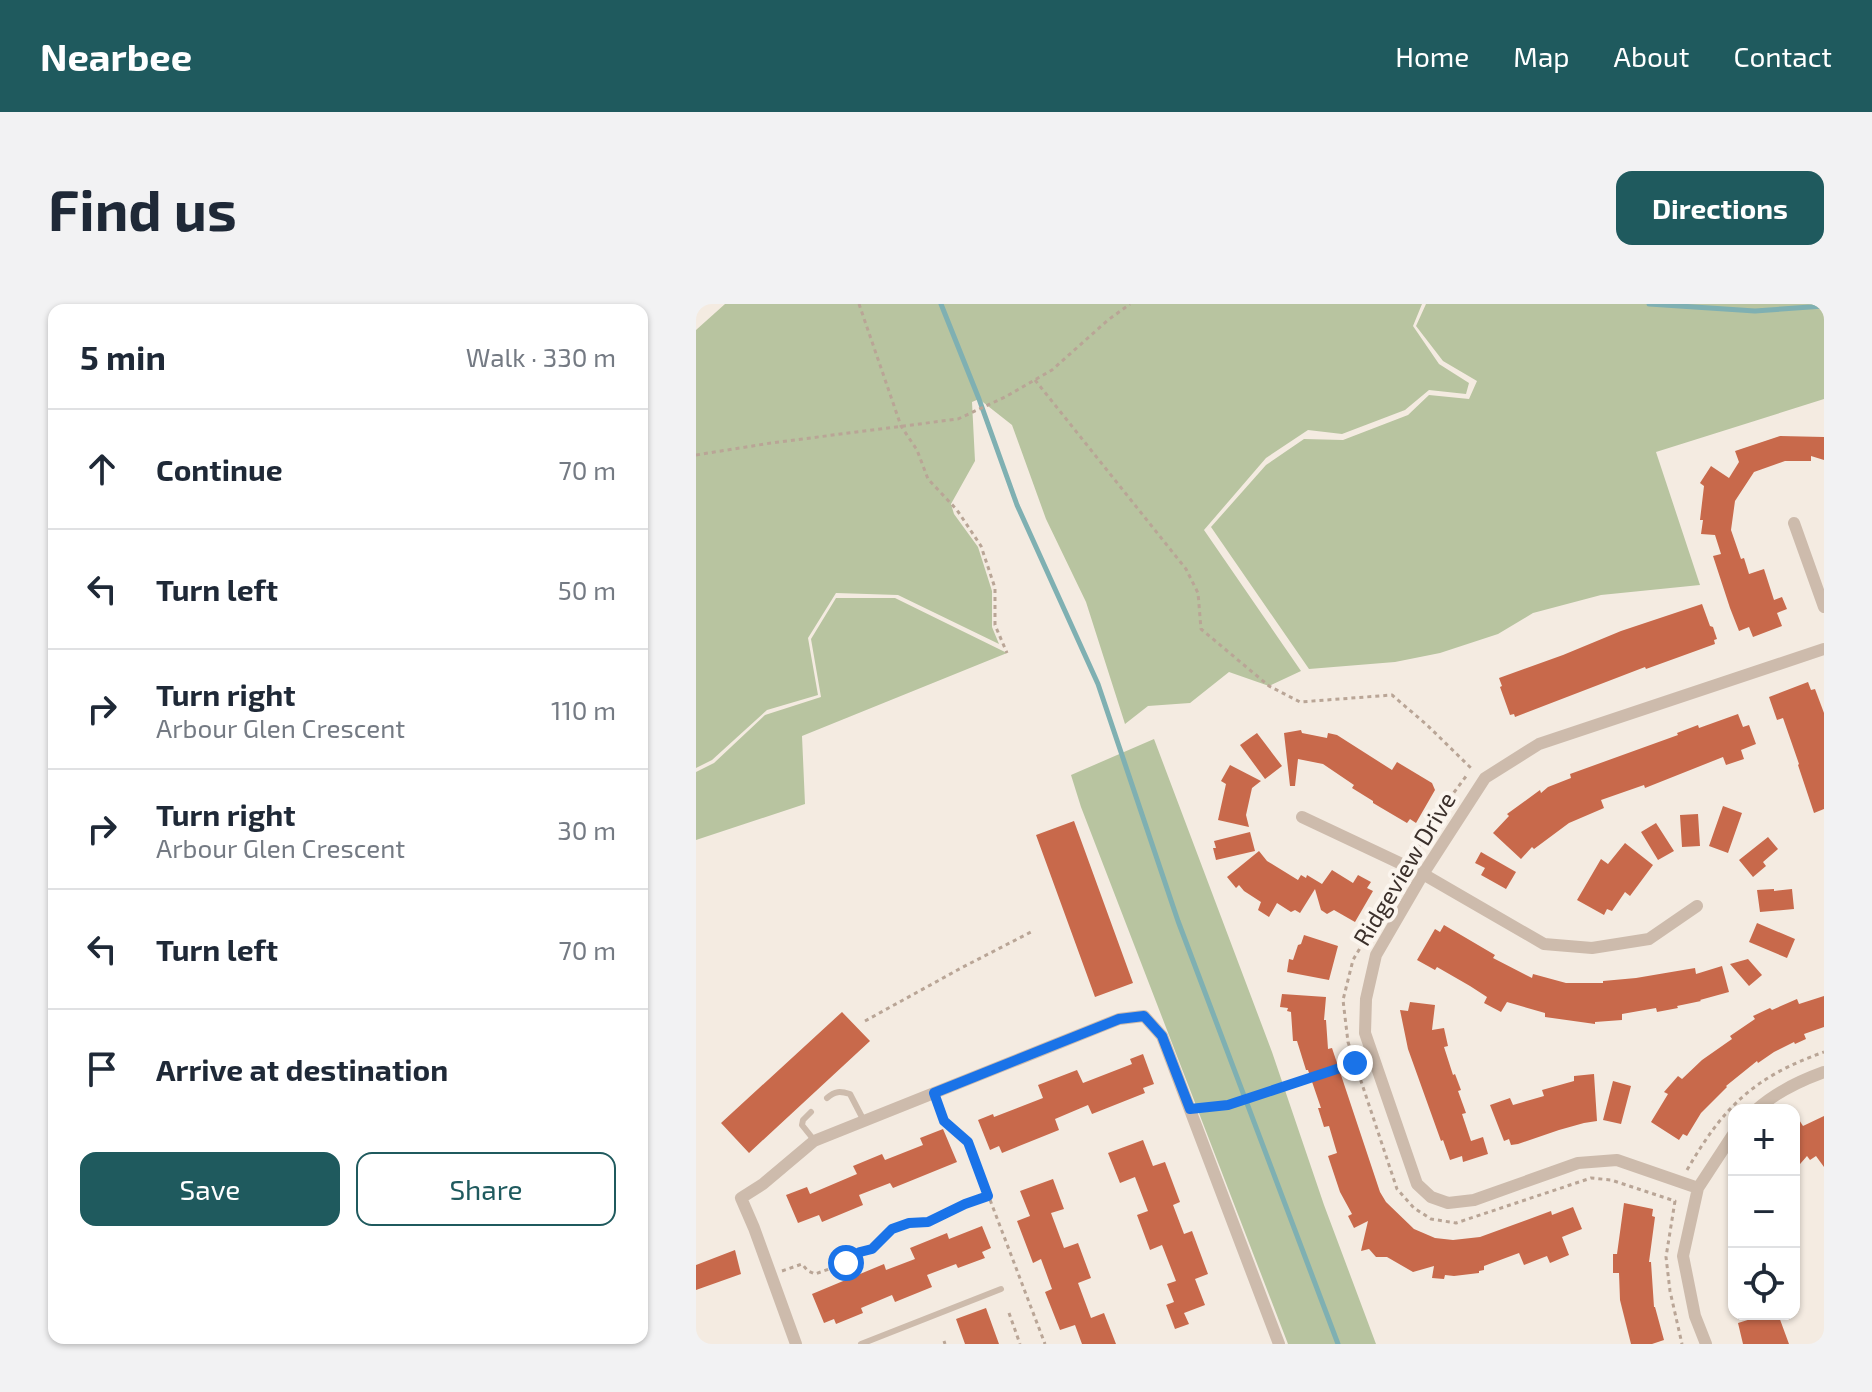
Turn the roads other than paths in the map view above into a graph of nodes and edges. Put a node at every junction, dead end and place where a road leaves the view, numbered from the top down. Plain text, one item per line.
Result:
1 (1794, 523) dead end
2 (1824, 607) edge
3 (1824, 649) edge
4 (1302, 817) dead end
5 (1423, 874) junction
6 (1697, 906) dead end
7 (1824, 1072) edge
8 (827, 1098) dead end
9 (1762, 1104) edge
10 (811, 1112) dead end
11 (864, 1121) junction
12 (814, 1141) junction
13 (1728, 1142) edge
14 (1698, 1188) junction
15 (1001, 1289) dead end
16 (796, 1344) edge
17 (861, 1344) edge
18 (1279, 1344) edge
19 (1706, 1344) edge

1 - 2 street
3 - 5 street, Ridgeview Drive
4 - 5 street
5 - 6 street
5 - 14 street, Ridgeview Drive
7 - 9 street
8 - 11 lane
10 - 12 lane
11 - 12 street
11 - 18 street
12 - 16 street
13 - 14 street
14 - 19 street
15 - 17 lane

